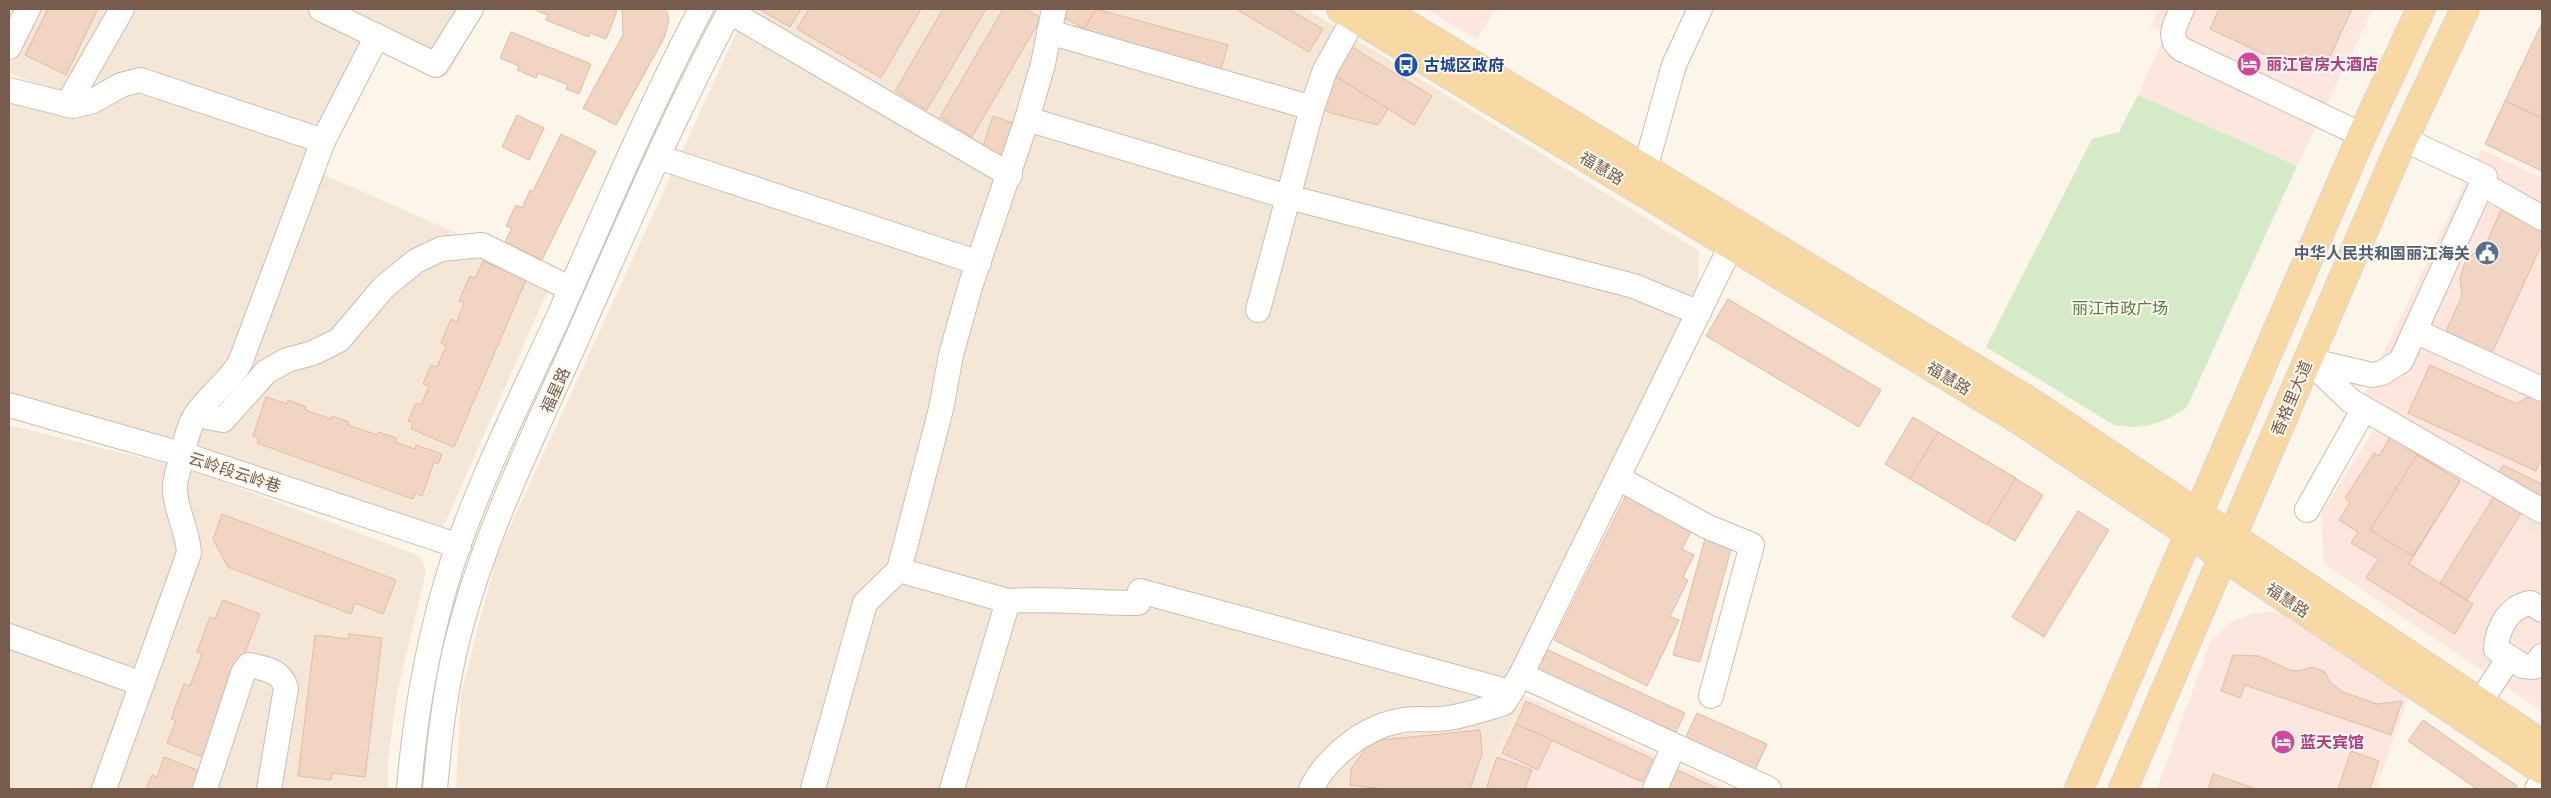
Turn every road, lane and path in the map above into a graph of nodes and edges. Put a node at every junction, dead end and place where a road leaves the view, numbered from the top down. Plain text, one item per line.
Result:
1 (28, 9) edge
2 (122, 9) edge
3 (321, 9) edge
4 (471, 9) edge
5 (701, 9) edge
6 (1054, 9) edge
7 (1381, 9) edge
8 (1700, 9) edge
9 (2182, 9) edge
10 (2421, 9) edge
11 (2465, 9) edge
12 (731, 10) edge
13 (1348, 13) edge
14 (1049, 32) junction
15 (377, 36) junction
16 (9, 47) edge
17 (9, 90) edge
18 (66, 105) junction
19 (1312, 108) junction
20 (1027, 119) junction
21 (2362, 135) junction
22 (2403, 139) junction
23 (323, 141) junction
24 (658, 157) junction
25 (1645, 169) junction
26 (1010, 175) junction
27 (2482, 184) junction
28 (1288, 198) junction
29 (2542, 218) edge
30 (1731, 246) junction
31 (979, 263) junction
32 (571, 288) junction
33 (1258, 310) dead end
34 (1699, 313) junction
35 (2415, 331) junction
36 (2308, 360) junction
37 (2542, 389) edge
38 (9, 405) edge
39 (2364, 409) junction
40 (196, 415) junction
41 (183, 454) junction
42 (1618, 478) junction
43 (2307, 510) dead end
44 (2542, 511) edge
45 (2194, 524) junction
46 (459, 546) junction
47 (2227, 547) junction
48 (899, 570) junction
49 (1008, 601) junction
50 (2542, 610) edge
51 (9, 636) edge
52 (2542, 656) edge
53 (2509, 658) junction
54 (142, 684) junction
55 (1515, 684) junction
56 (1711, 696) dead end
57 (2480, 702) junction
58 (2542, 744) edge
59 (1674, 746) junction
60 (2542, 770) edge
61 (2542, 781) edge
62 (104, 789) edge
63 (205, 789) edge
64 (268, 789) edge
65 (409, 789) edge
66 (435, 789) edge
67 (813, 789) edge
68 (952, 789) edge
69 (1311, 789) edge
70 (1655, 789) edge
71 (1765, 789) edge
72 (2079, 789) edge
73 (2123, 789) edge
74 (2536, 789) edge

1 - 16 street
2 - 18 street
3 - 15 street
4 - 15 street
5 - 32 street, 福星路
6 - 14 street
7 - 25 main road, 福慧路
8 - 25 street
9 - 21 street
10 - 21 main road
11 - 22 main road, 香格里大道
12 - 24 street, 福星路
12 - 26 street
13 - 19 street
13 - 30 main road, 福慧路
14 - 19 street
14 - 20 street
15 - 23 street
17 - 18 street
18 - 23 street
19 - 28 street
20 - 26 street
20 - 28 street
21 - 45 main road
22 - 27 street
22 - 36 main road, 香格里大道
23 - 40 street
24 - 31 street
24 - 66 street, 福星路
25 - 45 main road, 福慧路
26 - 31 street
27 - 29 street
27 - 35 street
28 - 33 street
28 - 34 street
30 - 34 street
30 - 45 main road, 福慧路
31 - 48 street
32 - 40 street
32 - 46 street, 福星路
34 - 42 street
35 - 36 street
35 - 37 street
36 - 39 street
36 - 47 main road, 香格里大道
38 - 41 street, 云岭段云岭巷
39 - 43 street
39 - 44 street
40 - 41 street
41 - 46 street, 云岭段云岭巷
41 - 54 street
42 - 55 street
42 - 56 street
45 - 47 main road, 福慧路
45 - 72 main road
46 - 65 street, 福星路
47 - 57 main road, 福慧路
47 - 60 main road, 福慧路
47 - 73 main road, 香格里大道
48 - 49 street
48 - 67 street
49 - 55 street
49 - 68 street
50 - 53 street
51 - 54 street
52 - 53 street
53 - 57 street
54 - 62 street
55 - 59 street
55 - 69 street
57 - 58 main road, 福慧路
59 - 70 street
59 - 71 street
61 - 74 street
63 - 64 street

